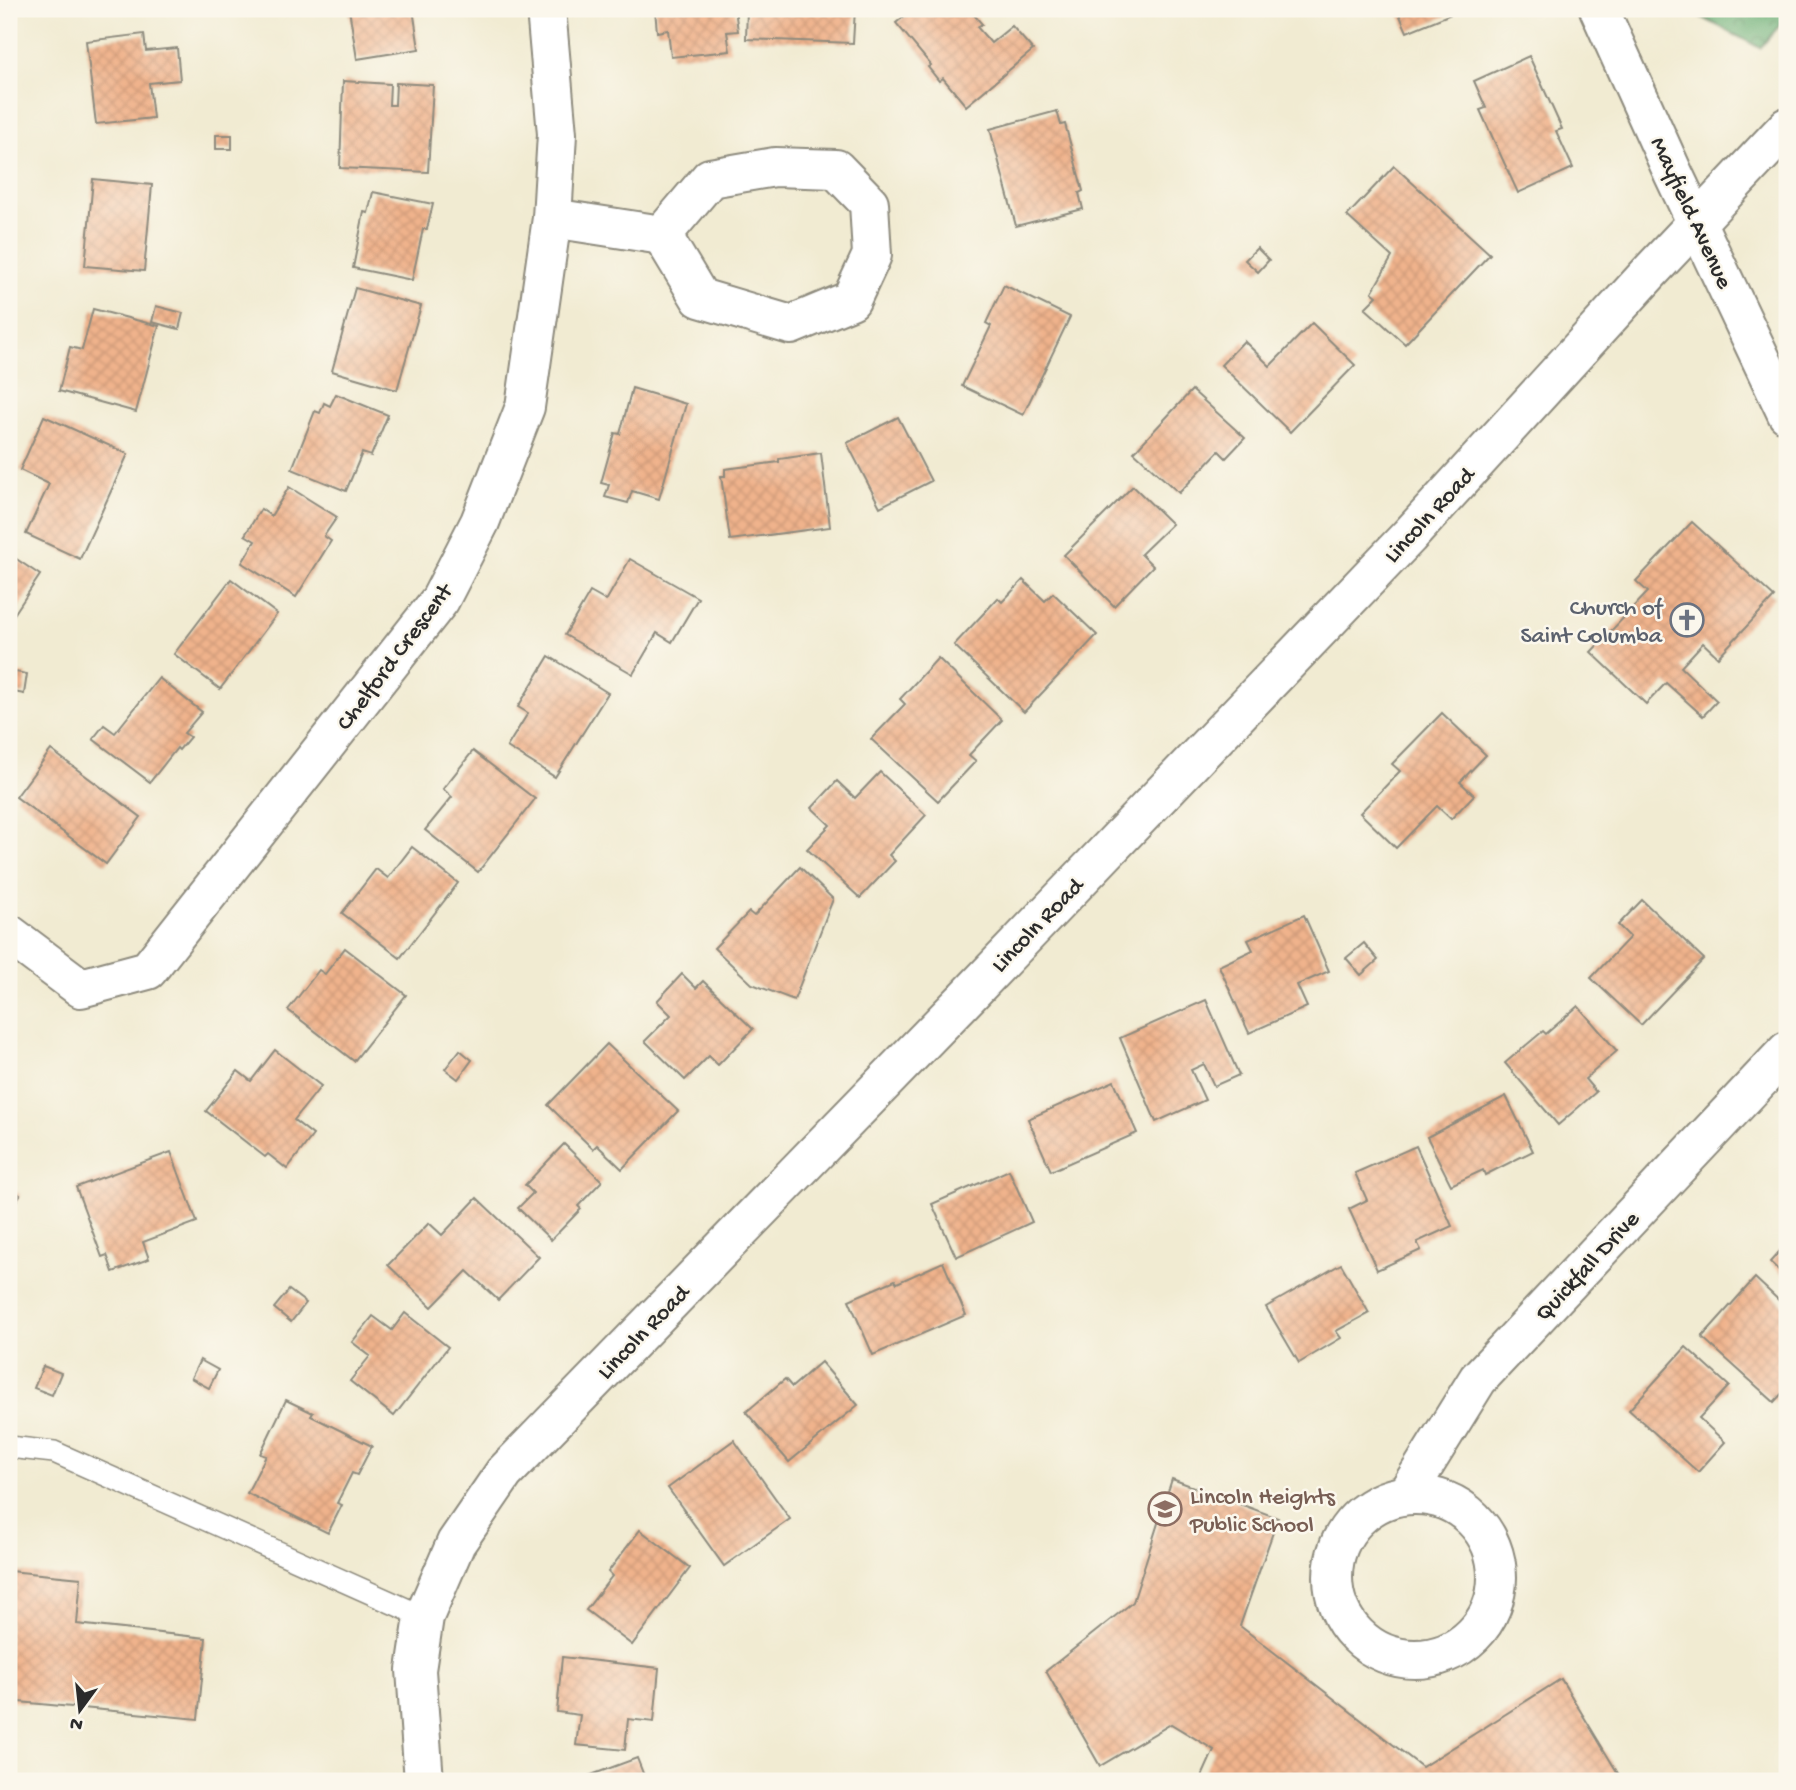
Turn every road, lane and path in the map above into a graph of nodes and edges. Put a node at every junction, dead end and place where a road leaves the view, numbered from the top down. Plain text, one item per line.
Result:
1 (546, 9) edge
2 (1599, 9) edge
3 (1787, 127) edge
4 (552, 218) junction
5 (1696, 222) junction
6 (662, 234) junction
7 (1787, 414) edge
8 (9, 934) edge
9 (1787, 1051) edge
10 (9, 1447) edge
11 (1406, 1495) junction
12 (424, 1617) junction
13 (424, 1781) edge

1 - 4 street, Chelford Crescent
2 - 5 street, Mayfield Avenue
3 - 5 street, Lincoln Road
4 - 6 street
4 - 8 street, Chelford Crescent
5 - 7 street, Mayfield Avenue
5 - 12 street, Lincoln Road
6 - 6 street
9 - 11 street, Quickfall Drive
10 - 12 lane
11 - 11 street
12 - 13 street, Lincoln Road

